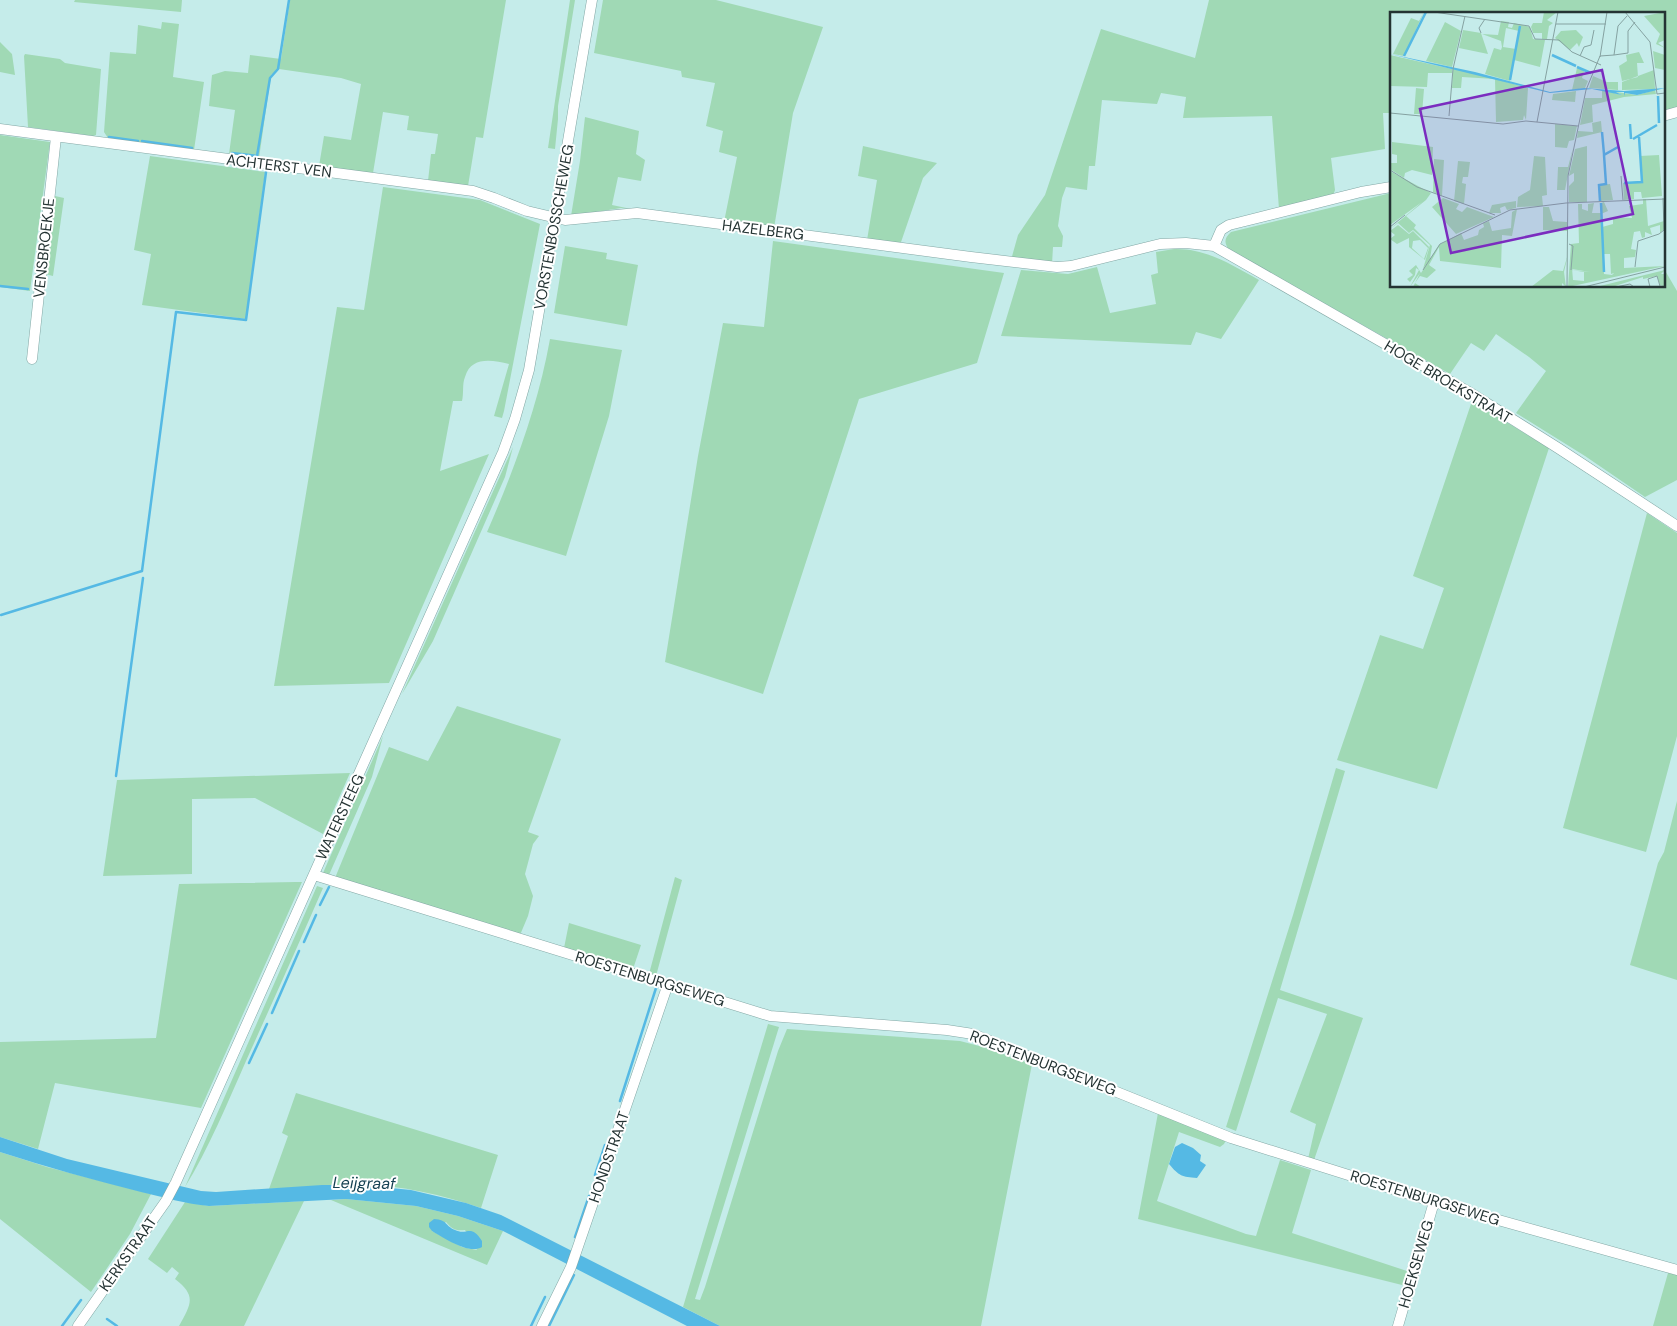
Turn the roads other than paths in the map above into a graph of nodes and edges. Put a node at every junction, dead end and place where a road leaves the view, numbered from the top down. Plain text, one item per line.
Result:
1 (592, 0) edge
2 (1677, 112) edge
3 (1664, 116) edge
4 (0, 129) edge
5 (56, 137) junction
6 (1390, 187) edge
7 (555, 218) junction
8 (1214, 246) junction
9 (32, 359) dead end
10 (503, 452) joint
11 (1677, 526) edge
12 (314, 875) junction
13 (668, 984) junction
14 (176, 1182) joint
15 (1434, 1202) junction
16 (1677, 1270) edge
17 (78, 1326) edge
18 (542, 1326) edge
19 (1398, 1326) edge

1 - 7 street, VORSTENBOSSCHEWEG
2 - 3 street
4 - 5 street, ACHTERST VEN
5 - 7 street, ACHTERST VEN
5 - 9 street, VENSBROEKJE
6 - 8 street
7 - 8 street, HAZELBERG
7 - 10 street, VORSTENBOSSCHEWEG
8 - 11 street, HOGE BROEKSTRAAT
10 - 12 street, WATERSTEEG
12 - 13 street, ROESTENBURGSEWEG
12 - 14 street, WATERSTEEG
13 - 15 street, ROESTENBURGSEWEG
13 - 18 street, HONDSTRAAT
14 - 17 street, KERKSTRAAT
15 - 16 street, ROESTENBURGSEWEG
15 - 19 street, HOEKSEWEG

